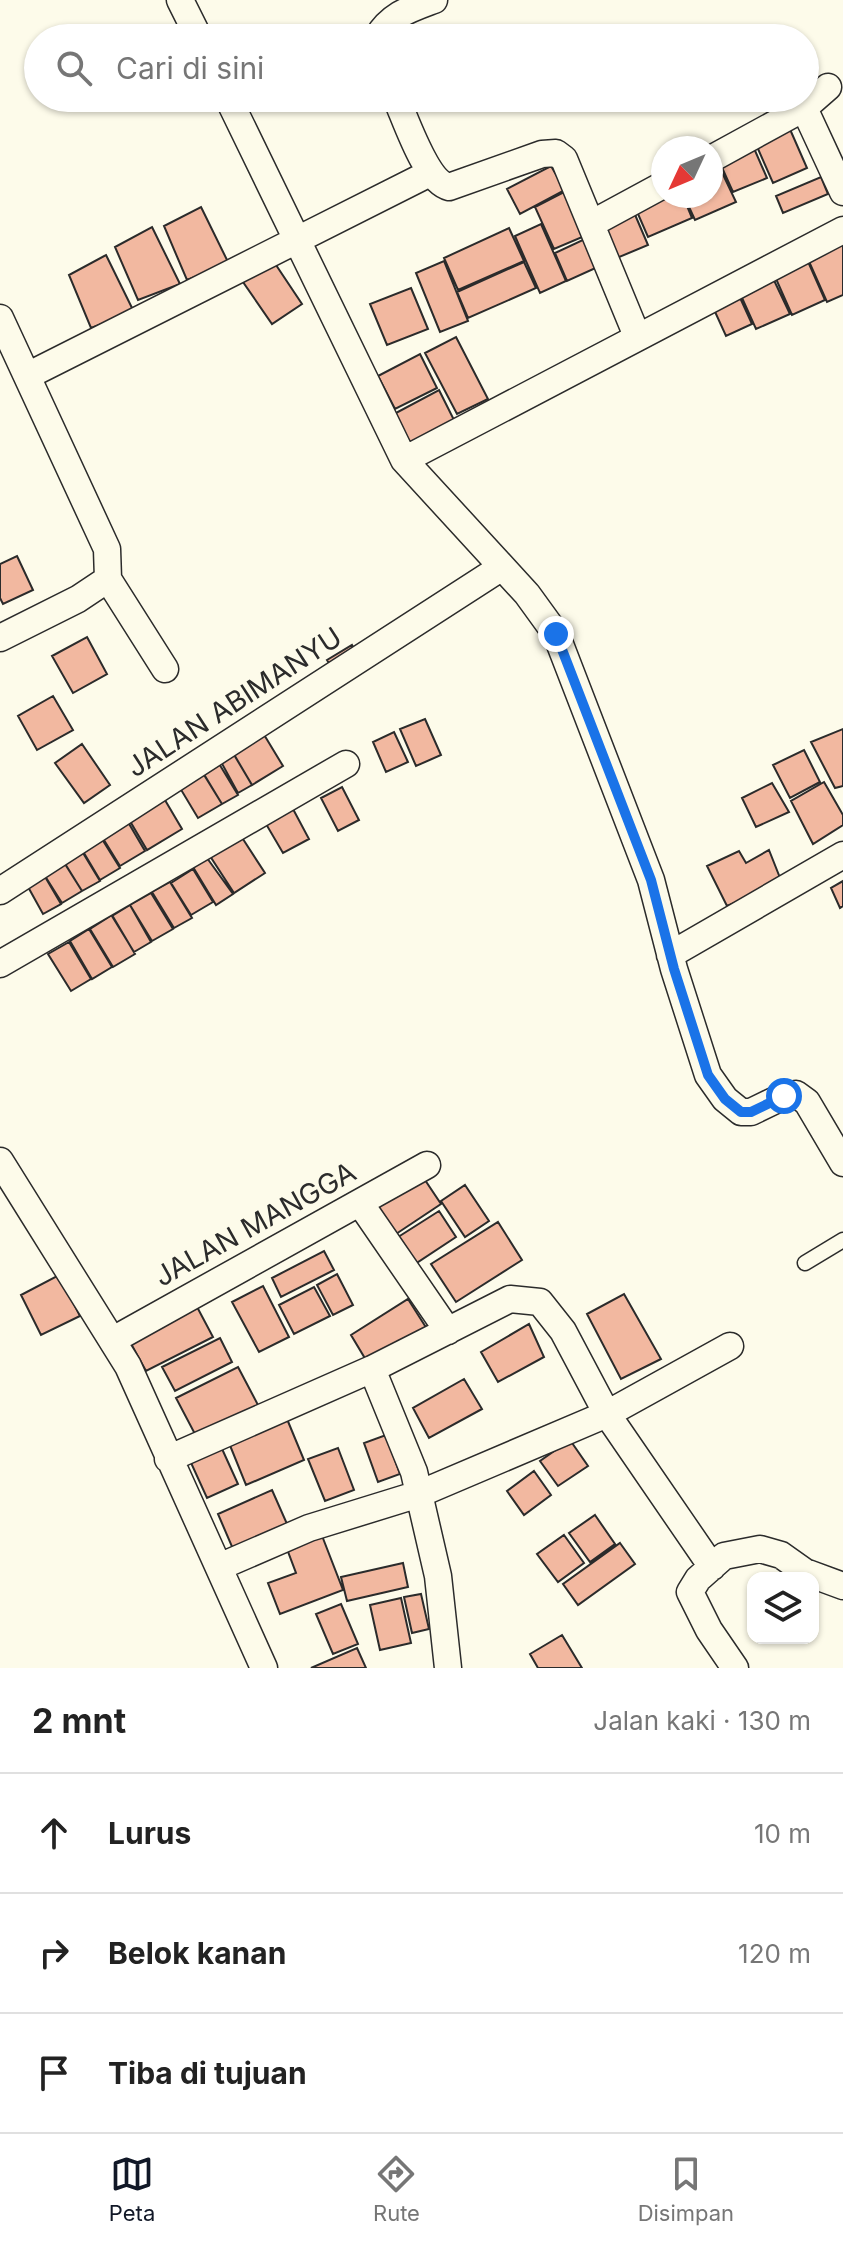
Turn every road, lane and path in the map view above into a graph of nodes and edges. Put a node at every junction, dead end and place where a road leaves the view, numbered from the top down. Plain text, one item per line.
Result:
1 (180, 0) edge
2 (434, 0) edge
3 (192, 24) edge
4 (388, 24) edge
5 (828, 87) dead end
6 (819, 95) edge
7 (235, 112) edge
8 (402, 112) edge
9 (797, 112) edge
10 (806, 112) edge
11 (723, 152) edge
12 (430, 173) junction
13 (651, 192) edge
14 (843, 192) edge
15 (591, 224) junction
16 (843, 230) edge
17 (299, 240) junction
18 (0, 318) edge
19 (637, 336) junction
20 (27, 376) junction
21 (404, 460) junction
22 (502, 567) junction
23 (108, 579) junction
24 (0, 638) edge
25 (165, 669) dead end
26 (346, 764) dead end
27 (843, 855) edge
28 (0, 891) edge
29 (670, 955) junction
30 (0, 964) edge
31 (0, 1161) edge
32 (843, 1163) edge
33 (427, 1165) dead end
34 (360, 1203) junction
35 (843, 1240) edge
36 (805, 1263) dead end
37 (448, 1331) junction
38 (113, 1340) junction
39 (730, 1346) dead end
40 (372, 1369) junction
41 (607, 1414) junction
42 (168, 1459) junction
43 (419, 1494) junction
44 (219, 1567) junction
45 (712, 1567) junction
46 (843, 1586) edge
47 (264, 1668) edge
48 (448, 1668) edge
49 (735, 1668) edge

1 - 3 street
2 - 4 street
5 - 6 street
7 - 17 street
8 - 12 street
9 - 11 street
10 - 14 street
12 - 15 street
12 - 17 street
13 - 15 street
15 - 19 street
16 - 19 street
17 - 20 street
17 - 21 street
18 - 20 street
19 - 21 street
20 - 23 street
21 - 22 street
22 - 28 street, JALAN ABIMANYU
22 - 29 street
23 - 24 street
23 - 25 street
26 - 30 street
27 - 29 street
29 - 32 street
31 - 38 street
33 - 34 street, JALAN MANGGA
34 - 37 street
34 - 38 street, JALAN MANGGA
35 - 36 lane
37 - 40 street
37 - 41 street
38 - 42 street
39 - 41 street
40 - 42 street
40 - 43 street
41 - 43 street
41 - 45 street
42 - 44 street
43 - 44 street
43 - 48 street
44 - 47 street
45 - 46 street
45 - 49 street

